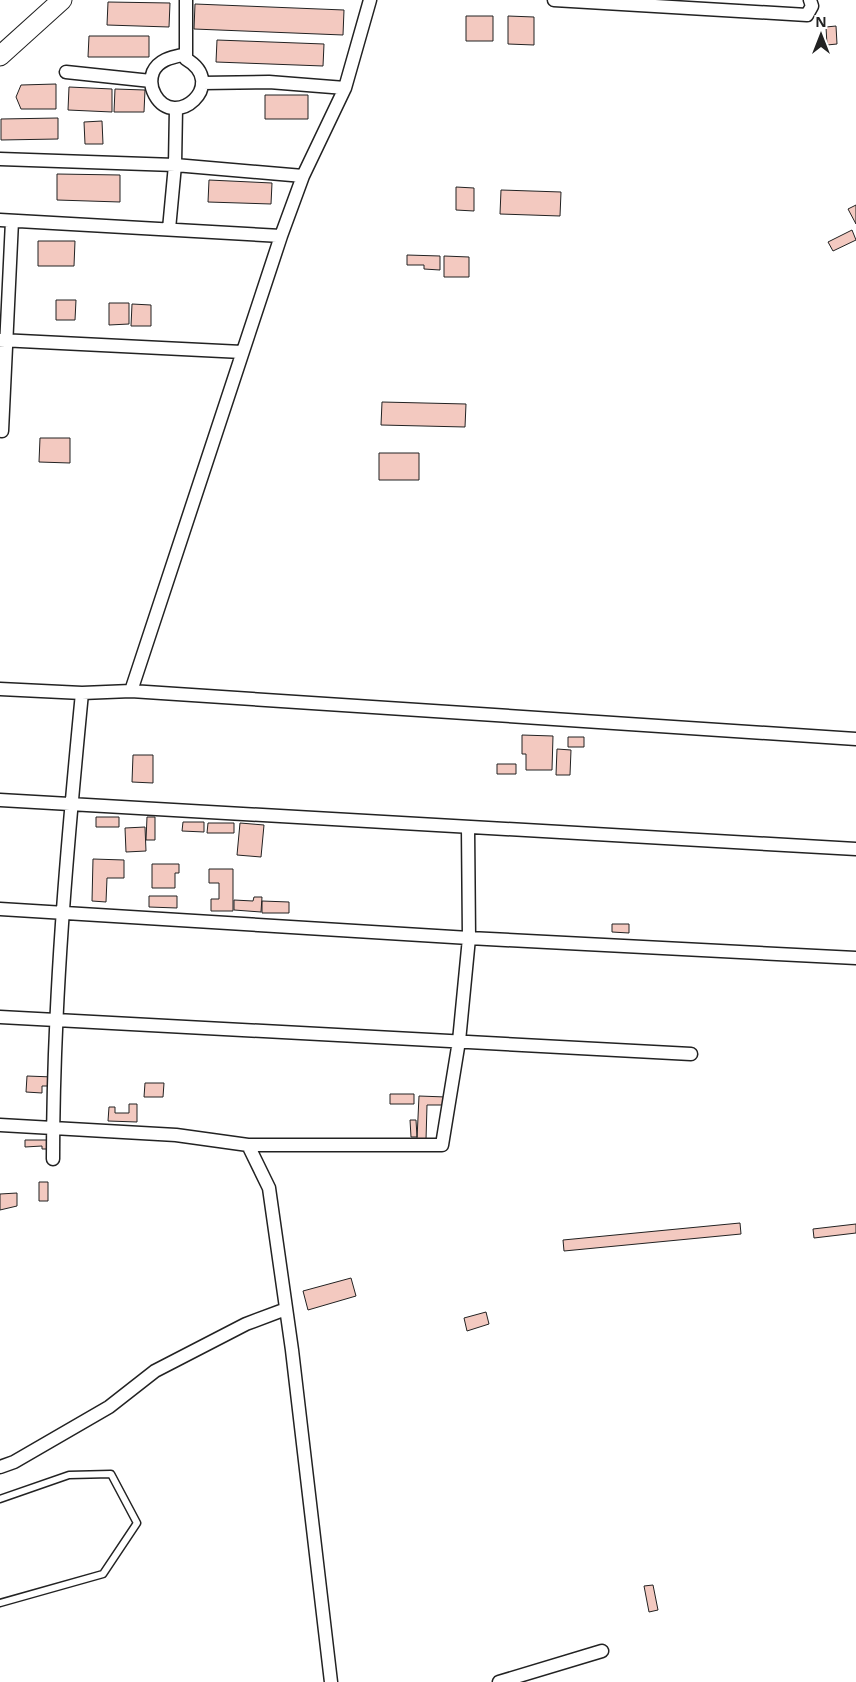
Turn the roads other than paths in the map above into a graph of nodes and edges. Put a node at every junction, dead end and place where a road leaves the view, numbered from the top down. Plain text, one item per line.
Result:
1 (62, 0) edge
2 (186, 0) edge
3 (370, 0) edge
4 (554, 0) edge
5 (810, 0) edge
6 (186, 54) junction
7 (0, 56) edge
8 (66, 72) dead end
9 (151, 82) junction
10 (202, 83) junction
11 (346, 88) junction
12 (176, 108) junction
13 (0, 159) edge
14 (175, 165) junction
15 (303, 176) junction
16 (6, 221) edge
17 (169, 229) junction
18 (281, 236) junction
19 (3, 340) edge
20 (242, 352) junction
21 (2, 431) dead end
22 (0, 689) edge
23 (131, 691) junction
24 (82, 693) junction
25 (856, 739) edge
26 (0, 800) edge
27 (72, 804) junction
28 (468, 828) junction
29 (856, 849) edge
30 (0, 909) edge
31 (64, 913) junction
32 (469, 938) junction
33 (856, 958) edge
34 (0, 1016) edge
35 (58, 1020) junction
36 (459, 1041) junction
37 (691, 1054) dead end
38 (0, 1125) edge
39 (53, 1127) junction
40 (248, 1145) junction
41 (53, 1159) dead end
42 (286, 1309) junction
43 (0, 1467) edge
44 (0, 1499) edge
45 (0, 1604) edge
46 (602, 1651) dead end
47 (331, 1682) edge
48 (499, 1682) edge

1 - 7 street
2 - 6 street
3 - 11 street
4 - 5 street
6 - 9 street
6 - 10 street
8 - 9 street
9 - 12 street
10 - 11 street
10 - 12 street
11 - 15 street
12 - 14 street
13 - 14 street
14 - 15 street
14 - 17 street
15 - 18 street
16 - 17 street
16 - 19 street
17 - 18 street
18 - 20 street
19 - 20 street
19 - 21 street
20 - 23 street
22 - 24 street
23 - 24 street
23 - 25 street
24 - 27 street
26 - 27 street
27 - 28 street
27 - 31 street
28 - 29 street
28 - 32 street
30 - 31 street
31 - 32 street
31 - 35 street
32 - 33 street
32 - 36 street
34 - 35 street
35 - 36 street
35 - 39 street
36 - 37 street
36 - 40 street
38 - 39 street
39 - 40 street
39 - 41 street
40 - 42 street
42 - 43 street
42 - 47 street
44 - 45 lane
46 - 48 street

